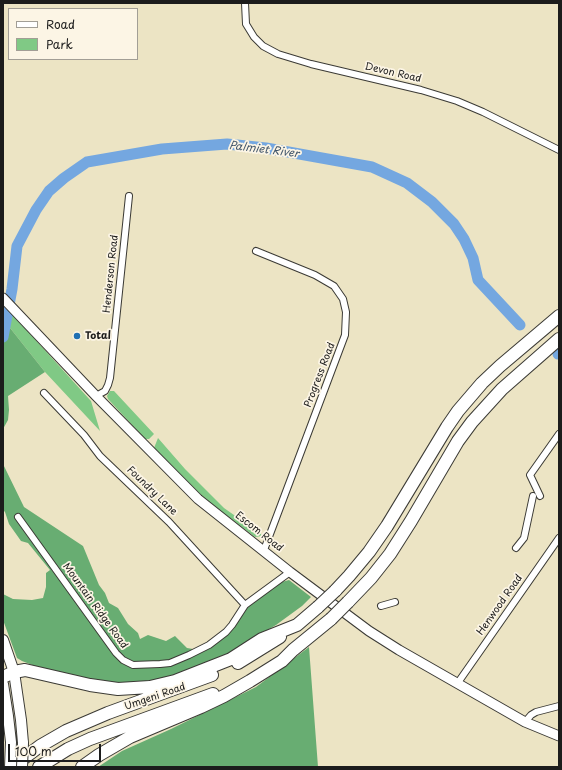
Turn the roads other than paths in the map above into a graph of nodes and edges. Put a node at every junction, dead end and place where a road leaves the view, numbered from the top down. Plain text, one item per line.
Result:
1 (245, 3) edge
2 (559, 150) edge
3 (129, 196) dead end
4 (256, 251) dead end
5 (4, 299) edge
6 (559, 316) edge
7 (559, 339) edge
8 (44, 393) dead end
9 (96, 396) junction
10 (559, 434) edge
11 (533, 496) dead end
12 (540, 496) dead end
13 (18, 517) dead end
14 (559, 538) edge
15 (516, 548) dead end
16 (264, 550) junction
17 (290, 572) junction
18 (395, 602) dead end
19 (245, 605) junction
20 (381, 606) dead end
21 (297, 625) junction
22 (3, 640) edge
23 (293, 650) junction
24 (8, 675) edge
25 (3, 684) edge
26 (457, 684) junction
27 (559, 706) edge
28 (525, 722) junction
29 (543, 730) junction
30 (559, 736) edge
31 (559, 740) edge
32 (11, 767) edge
33 (22, 767) edge
34 (39, 767) edge
35 (82, 767) edge

1 - 2 street, Devon Road
3 - 9 street, Henderson Road
4 - 16 street, Progress Road
5 - 9 street, Escom Road
6 - 21 highway, bridge
7 - 23 highway, bridge
8 - 19 street, Foundry Lane
9 - 16 street, Escom Road
10 - 12 street
11 - 15 street
13 - 19 street, Mountain Ridge Road
14 - 26 street, Henwood Road
16 - 17 street, Escom Road
17 - 19 street, Mountain Ridge Road
17 - 26 street, Escom Road
18 - 20 street
21 - 24 highway
21 - 32 highway, Umgeni Road
22 - 24 main road
23 - 34 highway, Umgeni Road
23 - 35 highway
24 - 33 main road, bridge
25 - 32 main road
26 - 28 street, Escom Road
27 - 28 street
28 - 29 street, Escom Road
29 - 30 street, Escom Road
29 - 31 street, Escom Road

